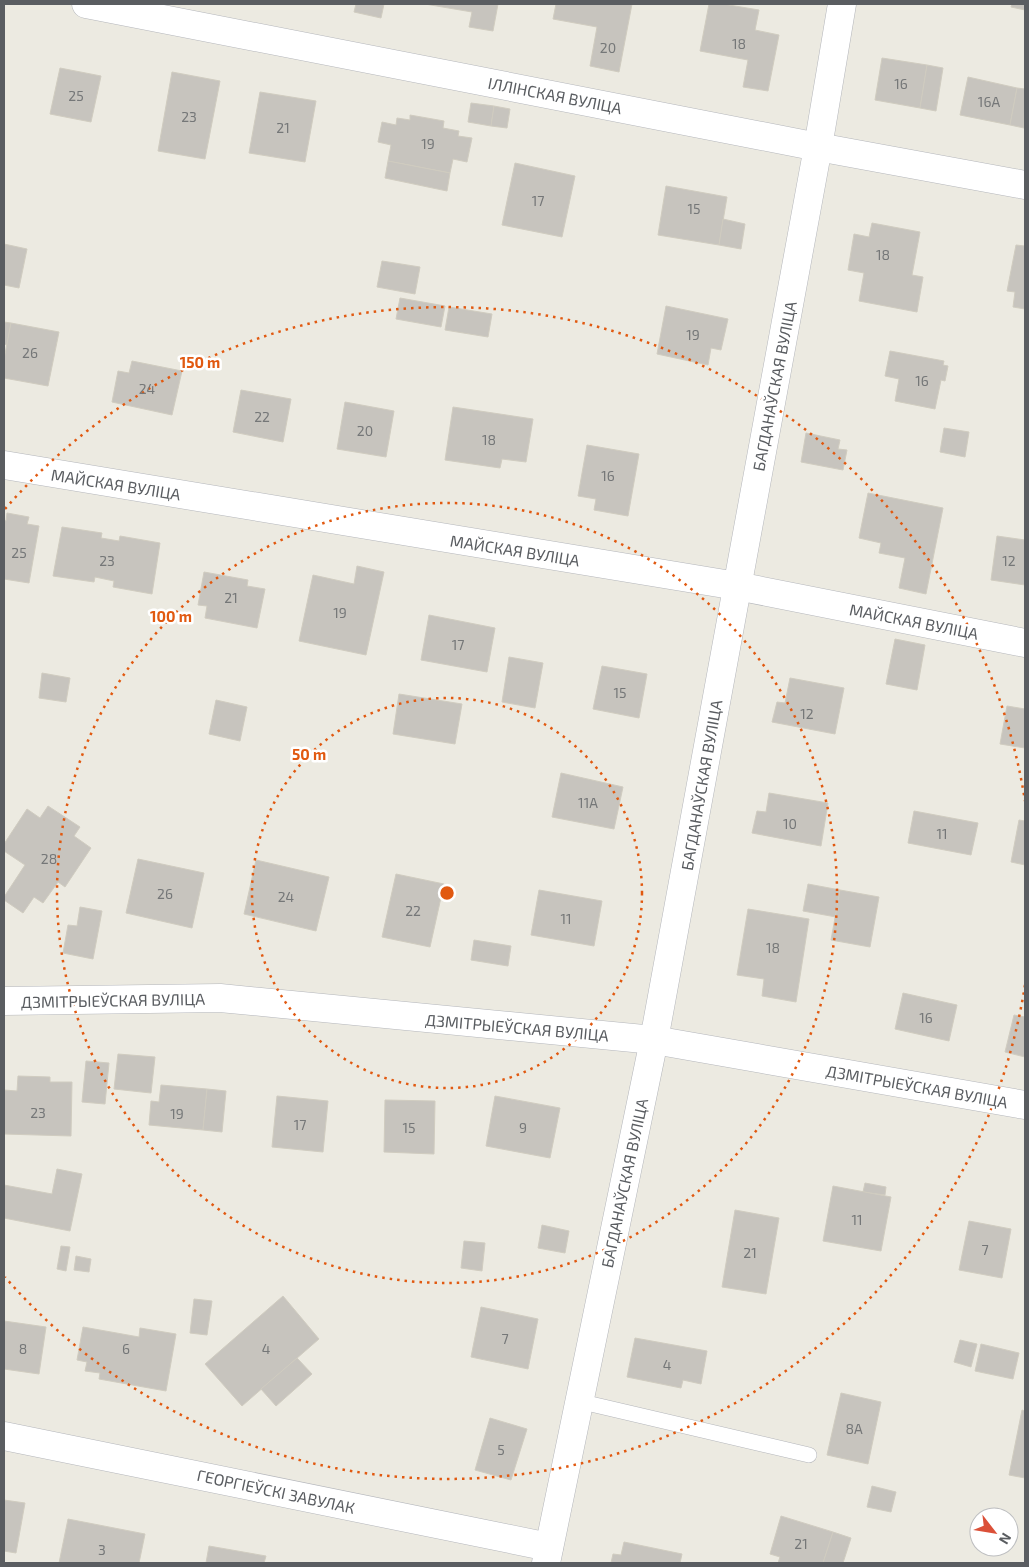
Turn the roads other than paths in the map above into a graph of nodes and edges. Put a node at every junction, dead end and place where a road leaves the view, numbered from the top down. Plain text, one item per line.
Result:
1 (86, 4) edge
2 (842, 4) edge
3 (818, 147) junction
4 (1025, 185) edge
5 (4, 465) edge
6 (736, 586) junction
7 (1025, 643) edge
8 (4, 1001) edge
9 (654, 1040) junction
10 (1025, 1105) edge
11 (578, 1402) junction
12 (4, 1436) edge
13 (809, 1454) dead end
14 (547, 1555) edge

1 - 3 street, ІЛЛІНСКАЯ ВУЛІЦА
2 - 3 street, БАГДАНАЎСКАЯ ВУЛІЦА
3 - 4 street, ІЛЛІНСКАЯ ВУЛІЦА
3 - 6 street, БАГДАНАЎСКАЯ ВУЛІЦА
5 - 6 street, МАЙСКАЯ ВУЛІЦА
6 - 7 street, МАЙСКАЯ ВУЛІЦА
6 - 9 street, БАГДАНАЎСКАЯ ВУЛІЦА
8 - 9 street, ДЗМІТРЫЕЎСКАЯ ВУЛІЦА
9 - 10 street, ДЗМІТРЫЕЎСКАЯ ВУЛІЦА
9 - 11 street, БАГДАНАЎСКАЯ ВУЛІЦА
11 - 13 lane
11 - 14 street, БАГДАНАЎСКАЯ ВУЛІЦА
12 - 14 street, ГЕОРГІЕЎСКІ ЗАВУЛАК

